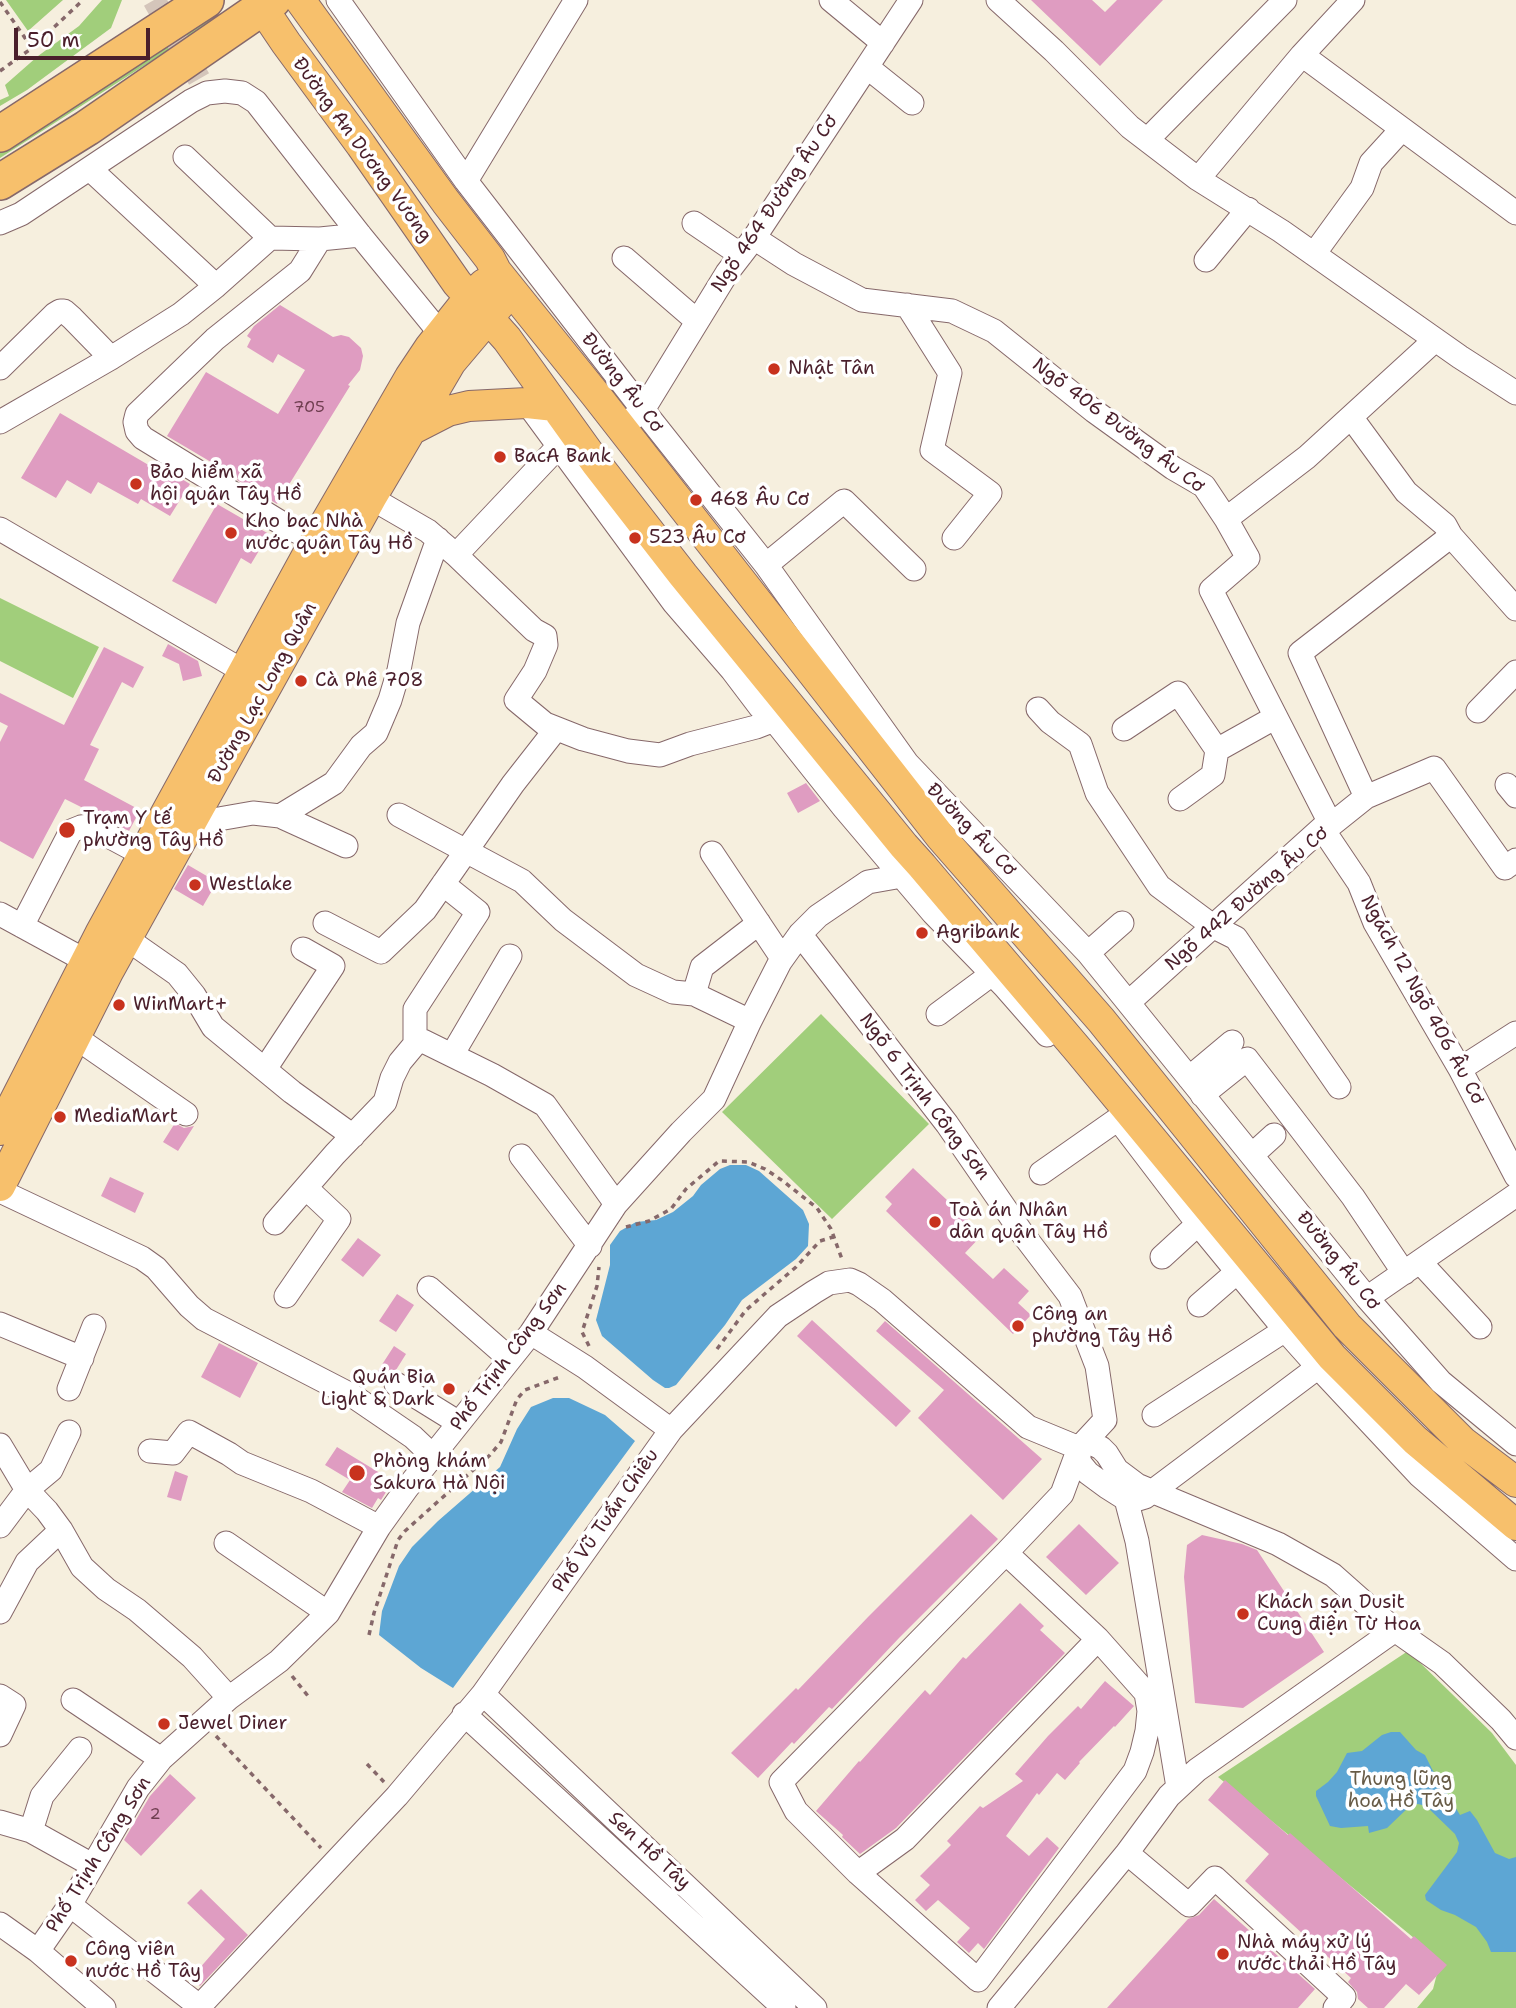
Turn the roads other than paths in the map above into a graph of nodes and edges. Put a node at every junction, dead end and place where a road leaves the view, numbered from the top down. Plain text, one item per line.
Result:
1 (206, 0) edge
2 (300, 0) edge
3 (338, 0) edge
4 (576, 0) edge
5 (831, 0) edge
6 (911, 0) edge
7 (998, 0) edge
8 (1285, 0) edge
9 (1353, 0) edge
10 (264, 2) edge
11 (883, 43) junction
12 (1302, 55) junction
13 (867, 67) junction
14 (912, 103) dead end
15 (1402, 128) junction
16 (0, 134) edge
17 (1147, 139) junction
18 (185, 157) dead end
19 (90, 169) junction
20 (1198, 179) junction
21 (466, 181) junction
22 (0, 182) edge
23 (1248, 209) junction
24 (1516, 213) edge
25 (0, 223) edge
26 (694, 223) dead end
27 (360, 235) junction
28 (270, 237) junction
29 (320, 239) junction
30 (747, 246) junction
31 (1314, 254) junction
32 (624, 258) dead end
33 (1206, 260) dead end
34 (504, 281) junction
35 (216, 286) junction
36 (906, 305) junction
37 (478, 308) junction
38 (697, 321) junction
39 (440, 333) junction
40 (1435, 340) junction
41 (111, 358) junction
42 (0, 368) edge
43 (1516, 393) edge
44 (541, 405) junction
45 (1351, 417) junction
46 (632, 419) junction
47 (0, 422) edge
48 (409, 431) junction
49 (558, 447) junction
50 (371, 498) junction
51 (1226, 519) junction
52 (0, 529) edge
53 (1451, 536) junction
54 (954, 538) dead end
55 (438, 539) junction
56 (315, 541) junction
57 (456, 555) junction
58 (766, 565) junction
59 (914, 569) dead end
60 (1516, 609) edge
61 (243, 671) junction
62 (1516, 672) edge
63 (1038, 709) dead end
64 (1478, 711) dead end
65 (1276, 717) junction
66 (774, 720) junction
67 (556, 729) junction
68 (1124, 729) dead end
69 (1217, 750) junction
70 (1366, 797) junction
71 (1180, 799) dead end
72 (399, 815) dead end
73 (280, 816) junction
74 (190, 824) junction
75 (931, 824) junction
76 (1326, 827) junction
77 (346, 846) dead end
78 (904, 846) junction
79 (467, 850) junction
80 (712, 853) dead end
81 (144, 855) junction
82 (1516, 860) edge
83 (902, 876) junction
84 (443, 884) junction
85 (0, 914) edge
86 (325, 923) dead end
87 (759, 923) junction
88 (1122, 923) dead end
89 (22, 926) junction
90 (1214, 927) junction
91 (800, 934) junction
92 (127, 939) junction
93 (303, 949) dead end
94 (1088, 953) junction
95 (510, 956) dead end
96 (782, 958) junction
97 (97, 967) junction
98 (992, 974) junction
99 (694, 994) junction
100 (1129, 1002) junction
101 (937, 1014) dead end
102 (750, 1021) junction
103 (1516, 1033) edge
104 (75, 1037) junction
105 (1232, 1042) dead end
106 (415, 1044) junction
107 (452, 1055) junction
108 (265, 1069) junction
109 (1460, 1069) junction
110 (1196, 1087) junction
111 (1339, 1087) dead end
112 (186, 1114) dead end
113 (1118, 1119) junction
114 (0, 1130) edge
115 (1274, 1135) dead end
116 (353, 1136) junction
117 (1252, 1155) junction
118 (521, 1156) dead end
119 (1041, 1173) dead end
120 (1516, 1175) edge
121 (0, 1186) edge
122 (306, 1188) junction
123 (0, 1191) edge
124 (1516, 1195) edge
125 (616, 1204) junction
126 (275, 1223) dead end
127 (1198, 1224) junction
128 (594, 1254) junction
129 (1162, 1256) dead end
130 (1412, 1267) junction
131 (1237, 1272) junction
132 (429, 1288) dead end
133 (286, 1296) dead end
134 (1367, 1298) junction
135 (1199, 1305) dead end
136 (0, 1324) edge
137 (94, 1326) dead end
138 (1480, 1326) dead end
139 (1285, 1330) junction
140 (531, 1333) junction
141 (82, 1358) junction
142 (510, 1359) junction
143 (1325, 1362) junction
144 (396, 1384) dead end
145 (69, 1388) dead end
146 (1154, 1416) dead end
147 (459, 1423) junction
148 (671, 1430) junction
149 (69, 1432) dead end
150 (1516, 1444) edge
151 (0, 1445) edge
152 (1079, 1448) junction
153 (150, 1451) dead end
154 (433, 1456) junction
155 (1516, 1482) edge
156 (27, 1490) junction
157 (1153, 1491) junction
158 (1126, 1499) junction
159 (1516, 1525) edge
160 (0, 1526) edge
161 (379, 1527) junction
162 (61, 1530) junction
163 (226, 1543) dead end
164 (1006, 1553) junction
165 (1516, 1559) edge
166 (0, 1612) edge
167 (328, 1613) junction
168 (1395, 1630) junction
169 (1098, 1639) junction
170 (483, 1694) junction
171 (229, 1698) junction
172 (74, 1700) dead end
173 (7, 1701) edge
174 (464, 1714) junction
175 (0, 1735) edge
176 (1516, 1738) edge
177 (80, 1749) dead end
178 (161, 1759) junction
179 (1178, 1787) junction
180 (0, 1822) edge
181 (31, 1831) junction
182 (1127, 1853) junction
183 (92, 1865) junction
184 (858, 1873) junction
185 (70, 1905) junction
186 (0, 1924) edge
187 (38, 1951) junction
188 (199, 2007) edge
189 (104, 2008) edge
190 (784, 2008) edge
191 (815, 2008) edge
192 (999, 2008) edge
193 (1335, 2008) edge

1 - 16 highway
2 - 34 main road, Đường An Dương Vương
3 - 21 street
4 - 21 street
5 - 11 street
6 - 11 street, Ngõ 464 Đường Âu Cơ
7 - 17 street
8 - 17 street
9 - 12 street
10 - 22 highway
10 - 37 main road, Đường An Dương Vương
11 - 13 street, Ngõ 464 Đường Âu Cơ
12 - 15 street
12 - 20 street
13 - 14 street
13 - 30 street, Ngõ 464 Đường Âu Cơ
15 - 24 street
15 - 31 street
17 - 20 street
18 - 28 street
19 - 25 street
19 - 27 street
19 - 35 street
20 - 23 street
21 - 46 street, Đường Âu Cơ
23 - 31 street
23 - 33 street
26 - 30 street, Ngõ 406 Đường Âu Cơ
27 - 29 street
27 - 39 street
28 - 29 street
28 - 35 street
29 - 56 street
30 - 36 street, Ngõ 406 Đường Âu Cơ
30 - 38 street, Ngõ 464 Đường Âu Cơ
31 - 40 street
32 - 38 street
34 - 37 main road, Đường Lạc Long Quân
34 - 46 main road, Đường Âu Cơ
35 - 41 street
36 - 51 street, Ngõ 406 Đường Âu Cơ
36 - 54 street
37 - 39 main road, Đường Lạc Long Quân
37 - 44 main road
37 - 48 main road, Đường Lạc Long Quân
38 - 46 street, Ngõ 464 Đường Âu Cơ
39 - 56 main road, Đường Lạc Long Quân
40 - 43 street
40 - 45 street
41 - 42 street
41 - 47 street
44 - 48 main road
44 - 49 street
44 - 78 main road
45 - 51 street
45 - 53 street
46 - 58 street, Đường Âu Cơ
46 - 75 main road, Đường Âu Cơ
48 - 50 main road, Đường Lạc Long Quân
49 - 57 street
49 - 66 street
50 - 55 street
50 - 74 main road, Đường Lạc Long Quân
51 - 65 street, Ngõ 406 Đường Âu Cơ
52 - 61 street
53 - 60 street
53 - 70 street
55 - 57 street
55 - 73 street
56 - 61 main road, Đường Lạc Long Quân
57 - 67 street
58 - 59 street
58 - 94 street, Đường Âu Cơ
61 - 81 main road, Đường Lạc Long Quân
62 - 64 street
63 - 90 street
65 - 69 street
65 - 76 street, Ngõ 406 Đường Âu Cơ
66 - 67 street
66 - 83 street
67 - 79 street
68 - 69 street
69 - 71 street
70 - 76 street, Ngõ 442 Đường Âu Cơ
70 - 82 street, Ngõ 442 Đường Âu Cơ
72 - 79 street
73 - 74 street
73 - 77 street
74 - 92 main road, Đường Lạc Long Quân
75 - 78 main road
75 - 155 main road, Đường Âu Cơ
76 - 90 street, Ngõ 442 Đường Âu Cơ
76 - 109 street, Ngách 12 Ngõ 406 Âu Cơ
78 - 143 main road
79 - 84 street
79 - 99 street
80 - 87 street
81 - 89 street
81 - 97 main road, Đường Lạc Long Quân
83 - 91 street, Phố Trịnh Công Sơn
83 - 98 street
84 - 86 street
84 - 106 street
85 - 89 street
87 - 96 street
87 - 99 street
88 - 94 street
89 - 97 street
90 - 100 street, Ngõ 442 Đường Âu Cơ
90 - 111 street
91 - 96 street, Phố Trịnh Công Sơn
91 - 152 street, Ngõ 6 Trịnh Công Sơn
92 - 97 main road, Đường Lạc Long Quân
92 - 108 street
93 - 108 street
94 - 100 street, Đường Âu Cơ
95 - 107 street
96 - 102 street, Phố Trịnh Công Sơn
97 - 104 main road, Đường Lạc Long Quân
97 - 114 main road, Đường Lạc Long Quân
98 - 101 street
98 - 113 street
99 - 102 street
100 - 110 street, Đường Âu Cơ
102 - 125 street, Phố Trịnh Công Sơn
103 - 109 street
104 - 112 street
104 - 121 main road, Đường Lạc Long Quân
105 - 110 street
106 - 107 street
106 - 116 street
107 - 125 street
108 - 116 street
109 - 120 street, Ngách 12 Ngõ 406 Âu Cơ
110 - 117 street, Đường Âu Cơ
110 - 130 street
113 - 119 street
113 - 127 street
115 - 117 street
116 - 122 street
117 - 134 street, Đường Âu Cơ
118 - 128 street
122 - 126 street
122 - 133 street
123 - 154 street
124 - 130 street
125 - 128 street, Phố Trịnh Công Sơn
127 - 129 street
127 - 131 street
128 - 140 street, Phố Trịnh Công Sơn
130 - 134 street
130 - 138 street
131 - 135 street
131 - 139 street
132 - 142 street
134 - 150 street, Đường Âu Cơ
136 - 141 street
137 - 141 street
139 - 143 street
139 - 146 street
140 - 142 street, Phố Trịnh Công Sơn
140 - 148 street
141 - 145 street
142 - 147 street, Phố Trịnh Công Sơn
143 - 157 street
143 - 159 main road
143 - 165 street
144 - 147 street
147 - 154 street, Phố Trịnh Công Sơn
148 - 152 street, Phố Vũ Tuấn Chiêu
148 - 170 street, Phố Vũ Tuấn Chiêu
149 - 156 street
151 - 156 street
152 - 157 street
152 - 158 street
152 - 164 street
153 - 161 street
154 - 161 street, Phố Trịnh Công Sơn
156 - 160 street
156 - 162 street
157 - 158 street
157 - 168 street
158 - 179 street
161 - 167 street, Phố Trịnh Công Sơn
162 - 166 street
162 - 171 street
163 - 167 street
164 - 169 street
164 - 184 street
167 - 171 street, Phố Trịnh Công Sơn
168 - 176 street
168 - 179 street
169 - 184 street
169 - 184 street
170 - 174 street, Phố Vũ Tuấn Chiêu
170 - 191 street, Sen Hồ Tây
171 - 178 street, Phố Trịnh Công Sơn
172 - 178 street
173 - 175 street
174 - 188 street, Phố Vũ Tuấn Chiêu
174 - 190 street, Sen Hồ Tây
177 - 181 street
178 - 183 street, Phố Trịnh Công Sơn
179 - 182 street
180 - 181 street
181 - 183 street
182 - 192 street
182 - 193 street
183 - 185 street, Phố Trịnh Công Sơn
185 - 187 street, Phố Trịnh Công Sơn
185 - 188 street
186 - 187 street
187 - 189 street

